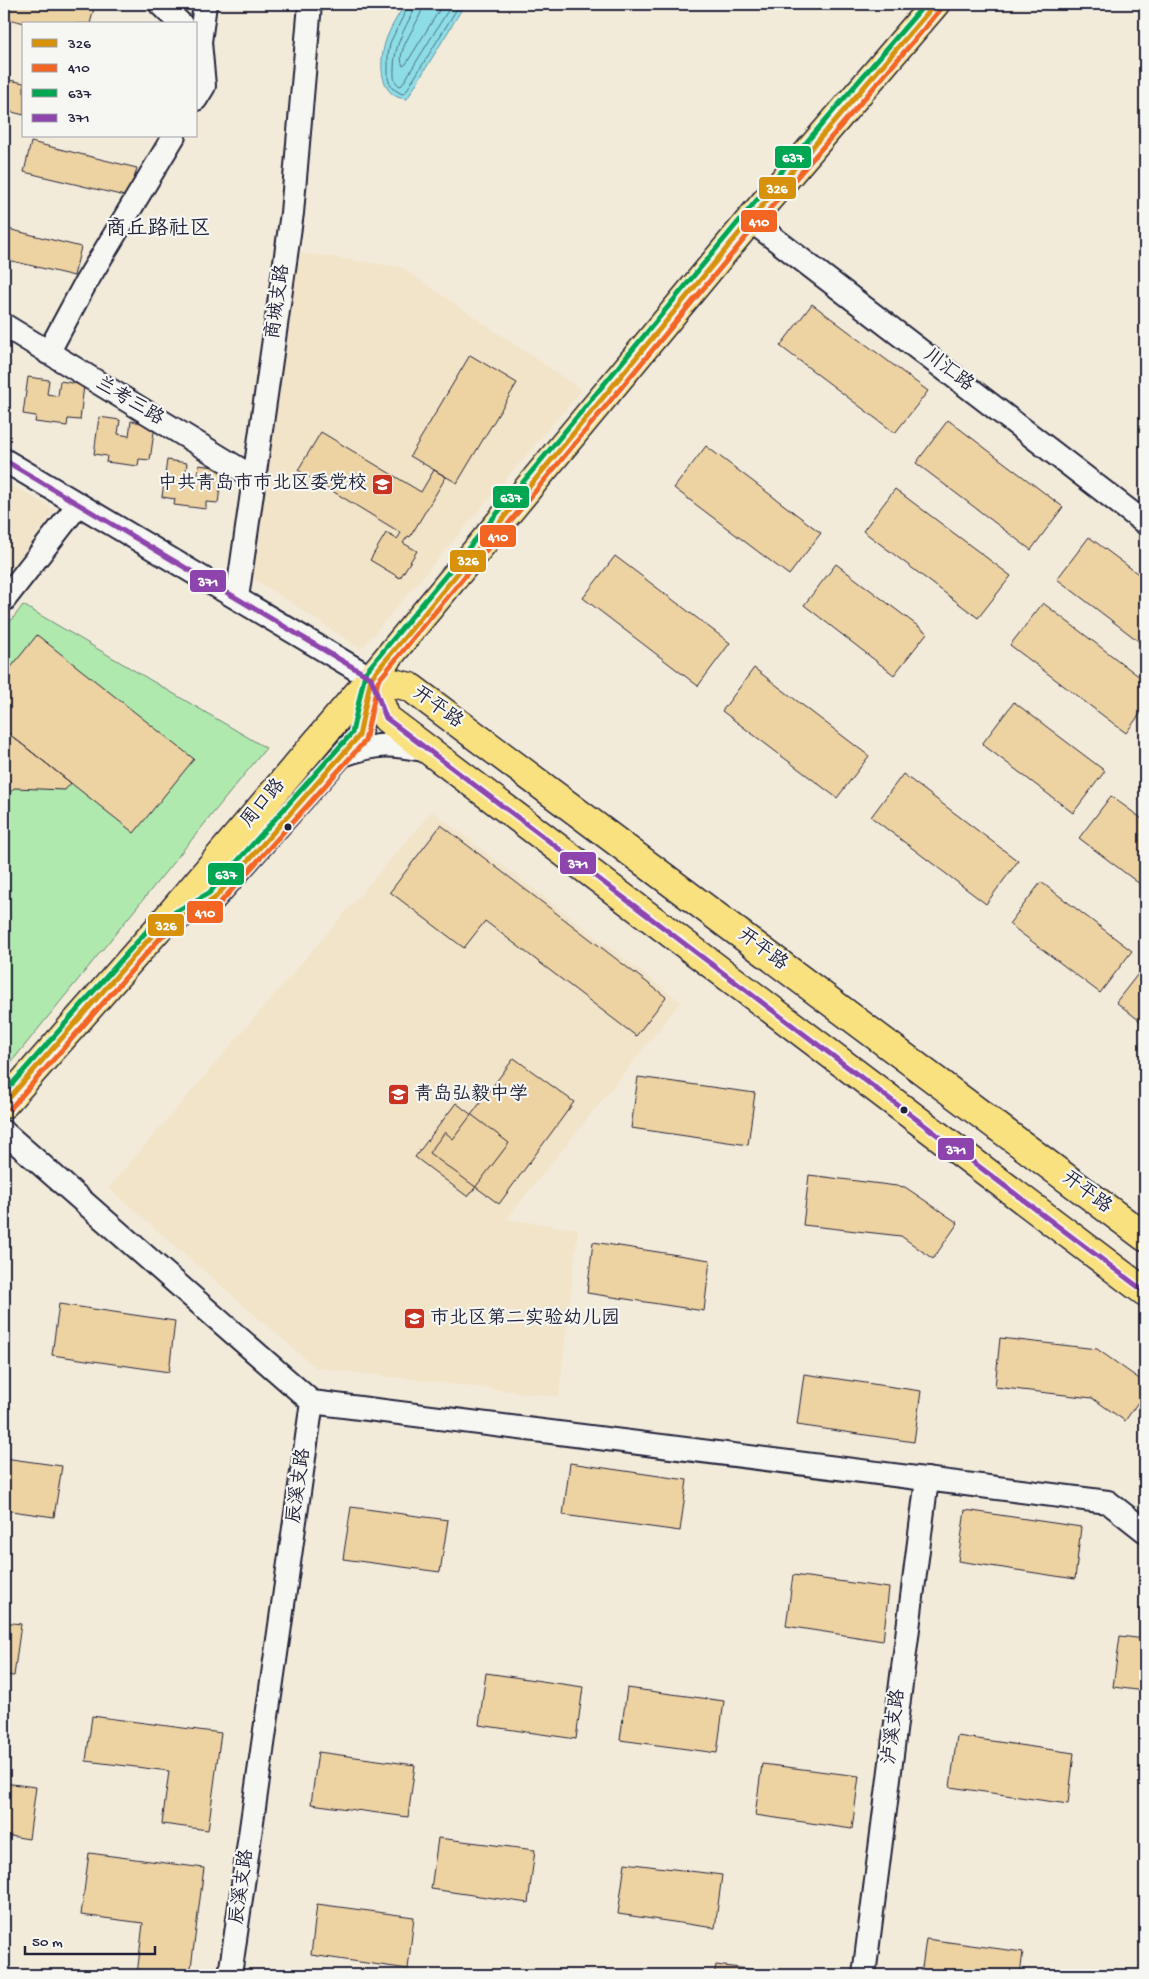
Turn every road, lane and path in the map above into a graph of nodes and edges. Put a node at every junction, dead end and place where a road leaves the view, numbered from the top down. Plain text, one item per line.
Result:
1 (160, 4) edge
2 (205, 4) edge
3 (310, 4) edge
4 (935, 4) edge
5 (179, 22) edge
6 (198, 40) edge
7 (198, 96) edge
8 (173, 138) edge
9 (750, 220) junction
10 (4, 325) edge
11 (48, 353) junction
12 (4, 460) edge
13 (254, 478) junction
14 (78, 505) junction
15 (1145, 523) edge
16 (237, 598) junction
17 (4, 600) edge
18 (371, 678) junction
19 (429, 751) junction
20 (342, 755) junction
21 (157, 930) junction
22 (4, 1104) edge
23 (4, 1132) edge
24 (1145, 1237) edge
25 (1145, 1292) edge
26 (312, 1402) junction
27 (927, 1480) junction
28 (1145, 1531) edge
29 (230, 1975) edge
30 (864, 1975) edge

1 - 5 street
2 - 6 street
3 - 13 street, 商城支路
4 - 9 main road, 周口路
6 - 7 street
8 - 11 street
9 - 15 street, 川汇路
9 - 18 main road, 周口路
10 - 11 street, 兰考三路
11 - 13 street, 兰考三路
12 - 14 street, 开平路
13 - 16 street, 商城支路
14 - 16 street, 开平路
14 - 17 street
16 - 18 street, 开平路
18 - 19 main road, 开平路
18 - 20 street, 周口路
18 - 21 main road, 周口路
18 - 24 main road, 开平路
19 - 20 street
19 - 25 main road, 开平路
20 - 21 street, 周口路
21 - 22 main road, 周口路
23 - 26 street
26 - 27 street
26 - 29 street, 辰溪支路
27 - 28 street
27 - 30 street, 泸溪支路

